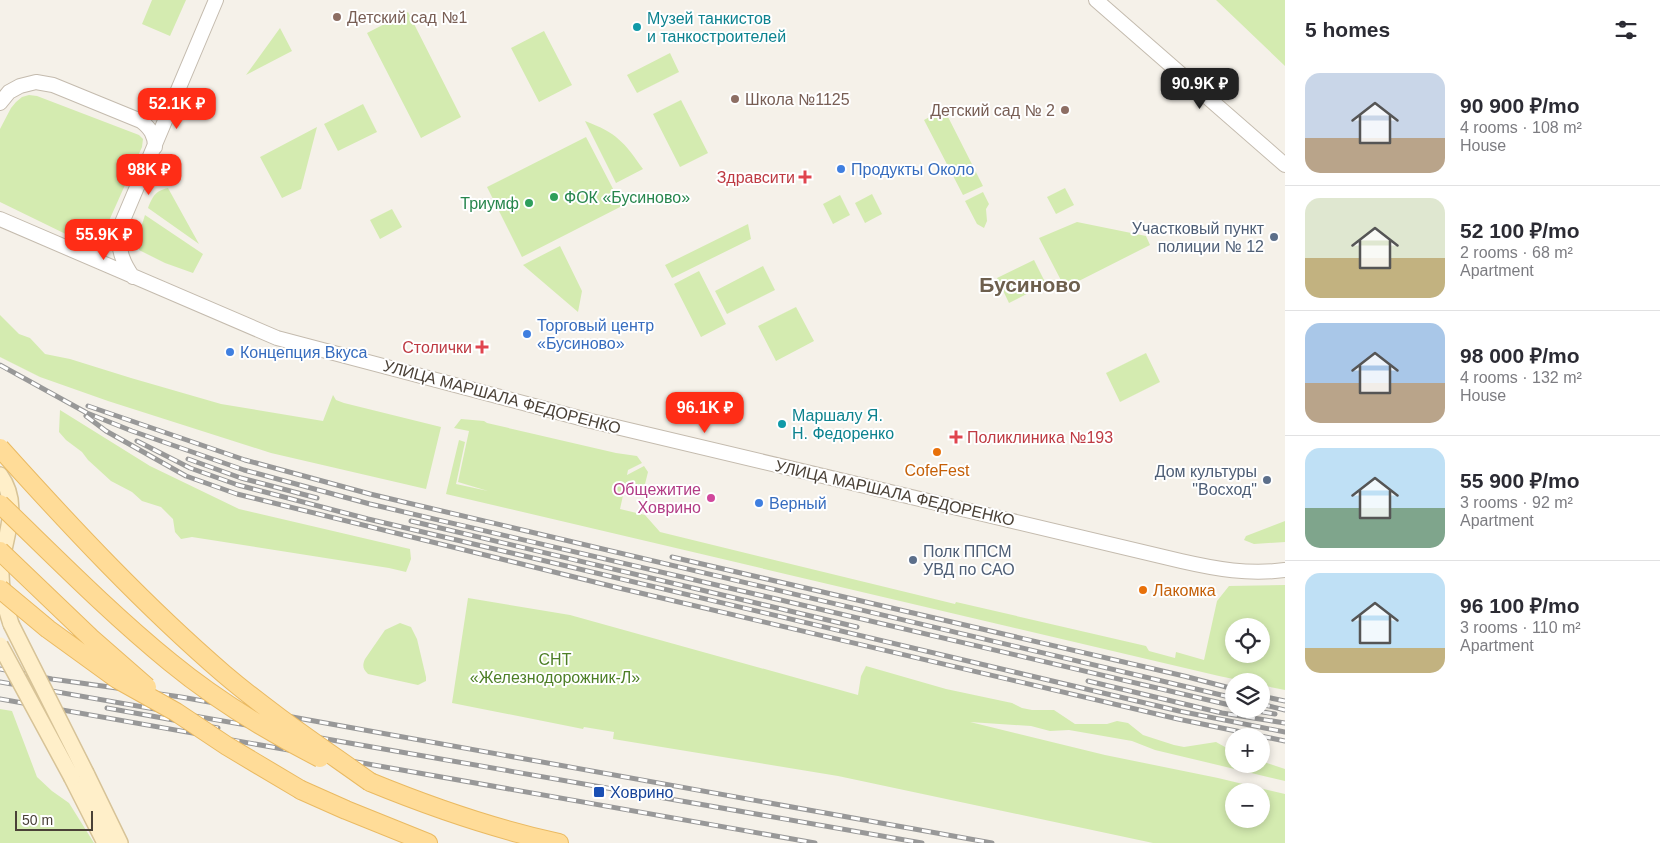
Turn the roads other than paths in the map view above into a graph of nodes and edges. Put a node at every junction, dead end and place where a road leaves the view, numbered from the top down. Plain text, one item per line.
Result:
1 (216, 0) edge
2 (1096, 0) edge
3 (172, 101) junction
4 (0, 103) edge
5 (141, 121) junction
6 (154, 148) junction
7 (1266, 149) junction
8 (1285, 149) edge
9 (1285, 165) edge
10 (1, 219) edge
11 (118, 232) junction
12 (76, 252) junction
13 (133, 277) junction
14 (0, 448) edge
15 (0, 475) edge
16 (0, 481) edge
17 (0, 505) edge
18 (0, 551) edge
19 (1285, 570) edge
20 (0, 589) edge
21 (0, 644) edge
22 (176, 712) junction
23 (79, 776) junction
24 (370, 782) junction
25 (105, 843) edge
26 (120, 843) edge
27 (428, 843) edge
28 (558, 843) edge

1 - 3 street
2 - 7 street
3 - 5 street
3 - 6 street
4 - 5 street
5 - 6 street
6 - 11 street
7 - 8 street
7 - 9 street
10 - 12 street, УЛИЦА МАРШАЛА ФЕДОРЕНКО
11 - 12 street
11 - 13 street
12 - 13 street, УЛИЦА МАРШАЛА ФЕДОРЕНКО
13 - 19 street, УЛИЦА МАРШАЛА ФЕДОРЕНКО
14 - 24 main road, bridge
15 - 23 main road, bridge
16 - 17 main road
17 - 24 main road, bridge
18 - 22 main road, bridge
20 - 22 main road, bridge
21 - 23 main road, bridge
22 - 27 main road, bridge
23 - 25 main road
23 - 26 main road
24 - 28 main road

